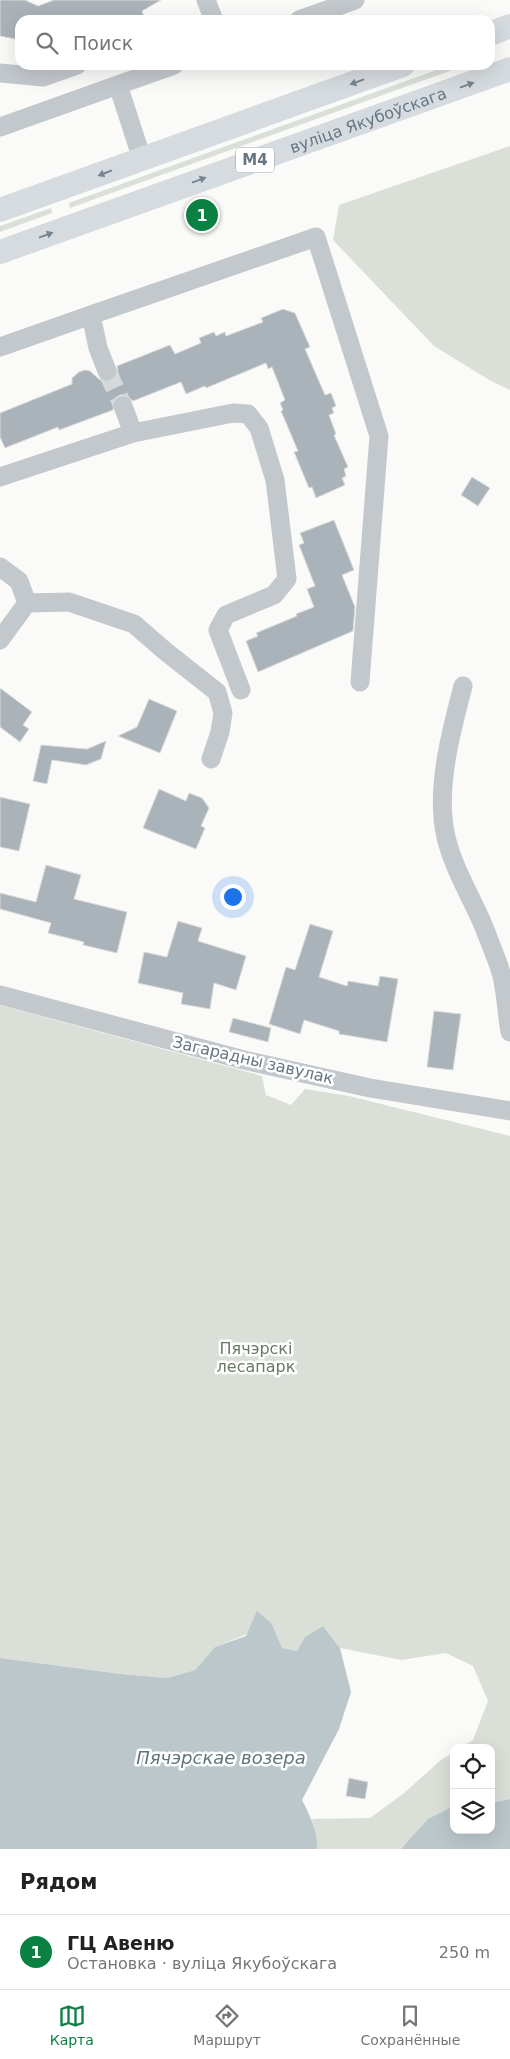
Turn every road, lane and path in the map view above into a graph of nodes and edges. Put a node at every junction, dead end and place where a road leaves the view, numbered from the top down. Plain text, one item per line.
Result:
1 (206, 0) edge
2 (355, 0) edge
3 (210, 15) edge
4 (313, 15) edge
5 (510, 26) edge
6 (495, 32) edge
7 (510, 69) edge
8 (63, 70) edge
9 (160, 70) edge
10 (389, 70) edge
11 (0, 73) edge
12 (118, 85) junction
13 (0, 127) edge
14 (142, 159) junction
15 (0, 210) edge
16 (0, 252) edge
17 (91, 314) junction
18 (0, 346) edge
19 (107, 371) tunnel mouth
20 (123, 406) tunnel mouth
21 (133, 433) junction
22 (0, 477) edge
23 (0, 567) edge
24 (27, 603) junction
25 (0, 640) edge
26 (360, 682) dead end
27 (462, 686) dead end
28 (241, 690) dead end
29 (211, 759) dead end
30 (0, 995) edge
31 (510, 1032) edge
32 (510, 1111) edge

1 - 3 street
2 - 4 street
5 - 6 main road
16 -> 7 main road, вуліца Якубоўскага / М4
8 - 11 street
9 - 12 street
10 -> 14 main road, М4
12 - 13 street
12 - 14 street
14 -> 15 main road, М4
17 - 18 street
17 - 19 street
17 - 26 street
20 - 21 street
21 - 22 street
21 - 28 street
23 - 24 street
24 - 25 street
24 - 29 street
27 - 31 street
30 - 32 street, Загарадны завулак

